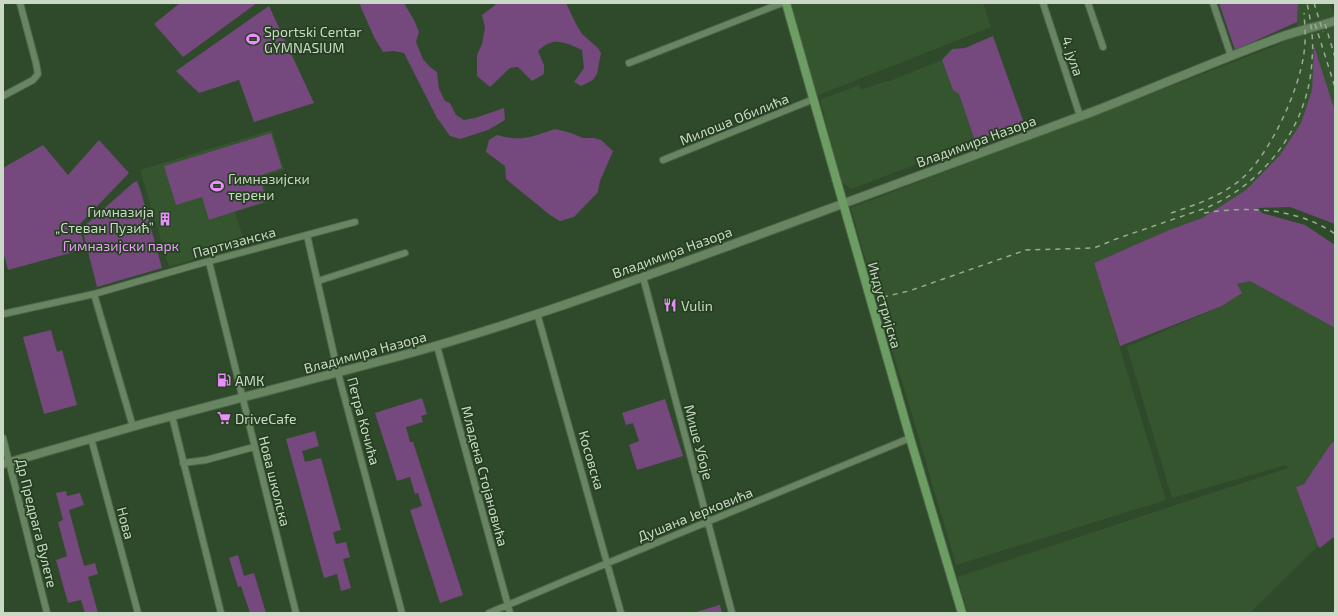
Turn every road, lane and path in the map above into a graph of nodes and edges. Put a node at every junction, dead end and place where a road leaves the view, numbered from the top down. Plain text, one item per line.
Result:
1 (20, 3) edge
2 (782, 3) edge
3 (786, 3) edge
4 (1043, 3) edge
5 (1088, 3) edge
6 (1213, 3) edge
7 (1335, 21) edge
8 (1103, 47) dead end
9 (1231, 56) junction
10 (629, 63) dead end
11 (3, 96) edge
12 (814, 100) junction
13 (1080, 116) junction
14 (663, 160) dead end
15 (844, 204) junction
16 (355, 222) dead end
17 (307, 235) junction
18 (404, 253) dead end
19 (209, 262) junction
20 (643, 277) junction
21 (318, 281) junction
22 (94, 294) junction
23 (3, 314) edge
24 (537, 314) junction
25 (437, 346) junction
26 (338, 373) junction
27 (242, 398) junction
28 (172, 416) junction
29 (133, 427) junction
30 (3, 438) edge
31 (91, 438) junction
32 (910, 438) junction
33 (254, 447) junction
34 (6, 463) edge
35 (183, 463) junction
36 (707, 522) junction
37 (608, 563) junction
38 (508, 605) junction
39 (47, 613) edge
40 (138, 613) edge
41 (221, 613) edge
42 (296, 613) edge
43 (402, 613) edge
44 (489, 613) edge
45 (510, 613) edge
46 (622, 613) edge
47 (732, 613) edge
48 (962, 613) edge

1 - 11 street
2 - 10 street
3 - 12 main road, Индустријска
4 - 13 street, 4. јула
5 - 8 street
6 - 9 street
7 - 9 street, Владимира Назора
9 - 13 street, Владимира Назора
12 - 14 street, Милоша Обилића
12 - 15 main road, Индустријска
13 - 15 street, Владимира Назора
15 - 20 street, Владимира Назора
15 - 32 main road, Индустријска
16 - 17 street, Партизанска
17 - 19 street, Партизанска
17 - 21 street, Петра Кочића
18 - 21 street
19 - 22 street, Партизанска
19 - 27 street, Нова школска
20 - 24 street, Владимира Назора
20 - 36 street, Мише Убоје
21 - 26 street, Петра Кочића
22 - 23 street, Партизанска
22 - 29 street
24 - 25 street, Владимира Назора
24 - 37 street, Косовска
25 - 26 street, Владимира Назора
25 - 38 street, Младена Стојановића
26 - 27 street, Владимира Назора
26 - 43 street, Петра Кочића
27 - 28 street, Владимира Назора
27 - 33 street, Нова школска
28 - 29 street, Владимира Назора
28 - 35 street
29 - 31 street, Владимира Назора
30 - 34 street, Др Предрага Вулете
31 - 34 street, Владимира Назора
31 - 40 street, Нова
32 - 36 street, Душана Јерковића
32 - 48 main road, Индустријска
33 - 35 street
33 - 42 street, Нова школска
34 - 39 street, Др Предрага Вулете
35 - 41 street
36 - 37 street, Душана Јерковића
36 - 47 street, Мише Убоје
37 - 38 street, Душана Јерковића
37 - 46 street, Косовска
38 - 44 street, Душана Јерковића
38 - 45 street, Младена Стојановића

